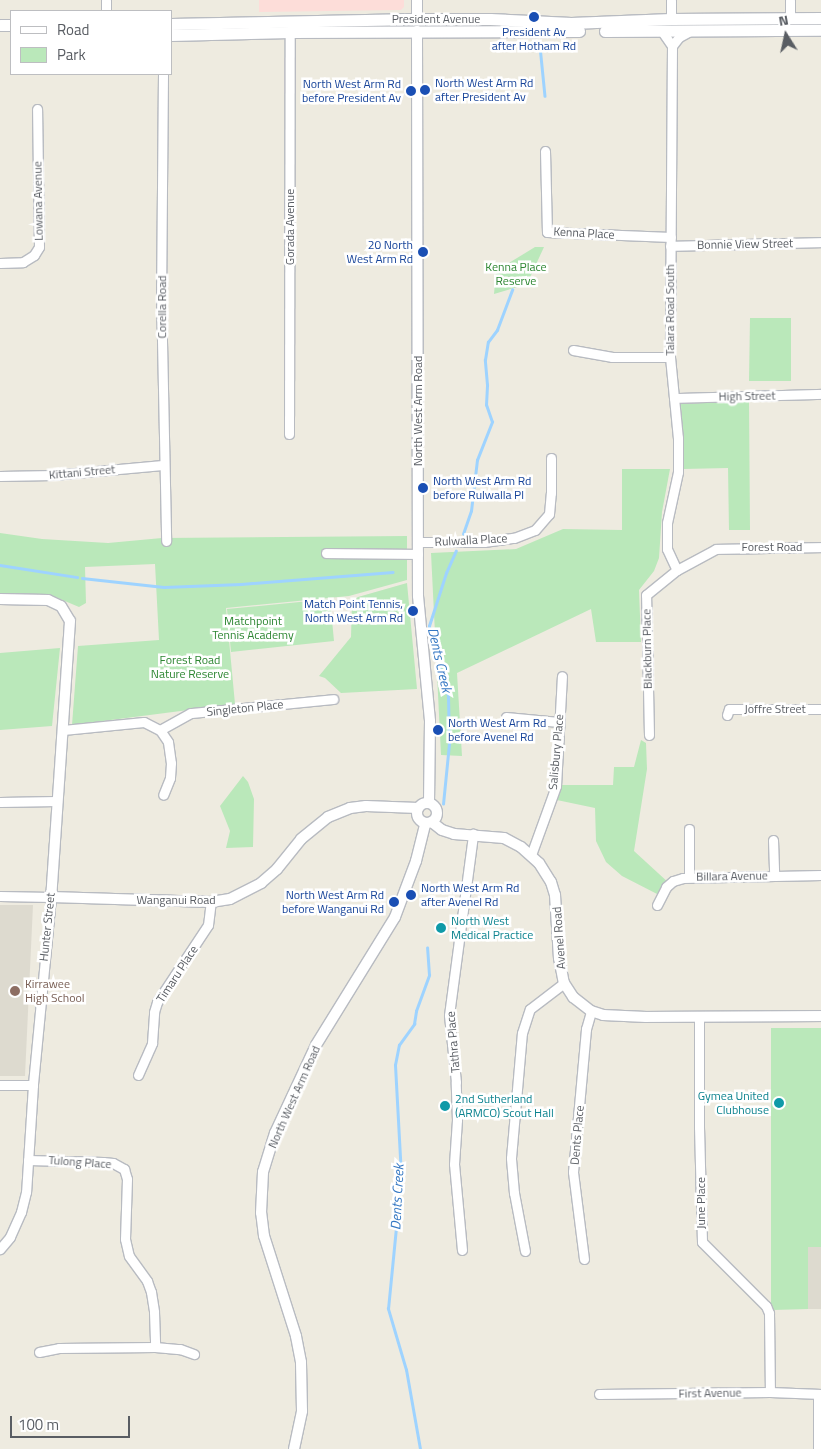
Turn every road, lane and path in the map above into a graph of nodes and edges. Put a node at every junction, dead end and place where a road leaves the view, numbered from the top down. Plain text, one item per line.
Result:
1 (417, 0) edge
2 (671, 0) edge
3 (790, 0) edge
4 (821, 18) edge
5 (417, 19) junction
6 (671, 19) junction
7 (172, 24) edge
8 (790, 24) junction
9 (290, 26) junction
10 (661, 30) junction
11 (821, 30) edge
12 (691, 31) junction
13 (417, 32) junction
14 (738, 32) junction
15 (172, 35) edge
16 (672, 46) junction
17 (163, 75) edge
18 (37, 109) dead end
19 (545, 151) dead end
20 (670, 241) junction
21 (821, 242) edge
22 (0, 263) edge
23 (573, 350) dead end
24 (670, 357) junction
25 (821, 394) edge
26 (674, 398) junction
27 (289, 434) dead end
28 (551, 458) dead end
29 (163, 464) junction
30 (0, 476) edge
31 (166, 541) dead end
32 (418, 542) junction
33 (722, 547) joint
34 (821, 547) edge
35 (326, 554) dead end
36 (418, 554) junction
37 (677, 570) junction
38 (0, 599) edge
39 (562, 676) dead end
40 (333, 699) dead end
41 (821, 709) edge
42 (726, 710) dead end
43 (506, 717) dead end
44 (559, 722) junction
45 (63, 730) junction
46 (160, 730) junction
47 (649, 735) dead end
48 (162, 795) dead end
49 (56, 801) junction
50 (0, 802) edge
51 (429, 803) junction
52 (418, 808) junction
53 (429, 823) junction
54 (689, 829) dead end
55 (473, 834) junction
56 (774, 840) dead end
57 (530, 855) junction
58 (821, 875) edge
59 (774, 876) junction
60 (689, 877) junction
61 (0, 896) edge
62 (51, 897) junction
63 (211, 902) junction
64 (657, 905) dead end
65 (564, 983) junction
66 (591, 1011) junction
67 (698, 1016) junction
68 (821, 1016) edge
69 (138, 1075) dead end
70 (0, 1085) edge
71 (33, 1085) junction
72 (28, 1160) junction
73 (0, 1249) edge
74 (462, 1250) dead end
75 (525, 1251) dead end
76 (584, 1259) dead end
77 (155, 1347) junction
78 (39, 1352) dead end
79 (194, 1354) dead end
80 (770, 1392) junction
81 (599, 1394) dead end
82 (819, 1394) edge
83 (294, 1449) edge
84 (818, 1449) edge

1 - 5 street
2 - 6 street
3 - 8 street
4 - 8 main road, President Avenue
5 - 6 main road, President Avenue
5 - 9 main road, President Avenue
5 - 13 main road, North West Arm Road
6 - 8 main road, President Avenue
6 - 14 main road
7 - 9 main road, President Avenue
8 - 11 main road, President Avenue
8 - 14 main road, President Avenue
9 - 13 main road, President Avenue
9 - 15 main road, President Avenue
9 - 27 street, Gorada Avenue
10 - 12 main road, President Avenue
10 - 13 main road, President Avenue
10 - 16 street
12 - 14 main road, President Avenue
12 - 16 street
13 - 32 street, North West Arm Road
16 - 20 street, Talara Road South
17 - 29 street, Corella Road
18 - 22 street, Lowana Avenue
19 - 20 street, Kenna Place
20 - 21 street, Bonnie View Street
20 - 24 street, Talara Road South
23 - 24 street
24 - 26 street, Talara Road South
25 - 26 street, High Street
26 - 37 street, Talara Road South
28 - 32 street, Rulwalla Place
29 - 30 street, Kittani Street
29 - 31 street, Corella Road
32 - 36 street, North West Arm Road
33 - 34 street, Forest Road
33 - 37 street, Blackburn Place
35 - 36 street
36 - 51 street, North West Arm Road
37 - 47 street, Blackburn Place
38 - 45 street, Hunter Street
39 - 44 street, Salisbury Place
40 - 46 street, Singleton Place
41 - 42 street, Joffre Street
43 - 44 street
44 - 57 street, Salisbury Place
45 - 46 street
45 - 49 street, Hunter Street
46 - 48 street
49 - 50 street
49 - 62 street, Hunter Street
51 - 52 street
51 - 53 street
52 - 53 street
52 - 63 street, Wanganui Road
53 - 55 street, Avenel Road
53 - 83 street, North West Arm Road
54 - 60 street
55 - 57 street, Avenel Road
55 - 74 street, Tathra Place
56 - 59 street
57 - 65 street, Avenel Road
58 - 59 street, Billara Avenue
59 - 60 street, Billara Avenue
60 - 64 street, Billara Avenue
61 - 62 street
62 - 63 street, Wanganui Road
62 - 71 street, Hunter Street
63 - 69 street, Timaru Place
65 - 66 street, Avenel Road
65 - 75 street
66 - 67 street
66 - 76 street, Dents Place
67 - 68 street
67 - 80 street, June Place
70 - 71 street
71 - 72 street, Hunter Street
72 - 73 street, Hunter Street
72 - 77 street, Tulong Place
77 - 78 street
77 - 79 street
80 - 81 street, First Avenue
80 - 82 street, First Avenue
82 - 84 street

